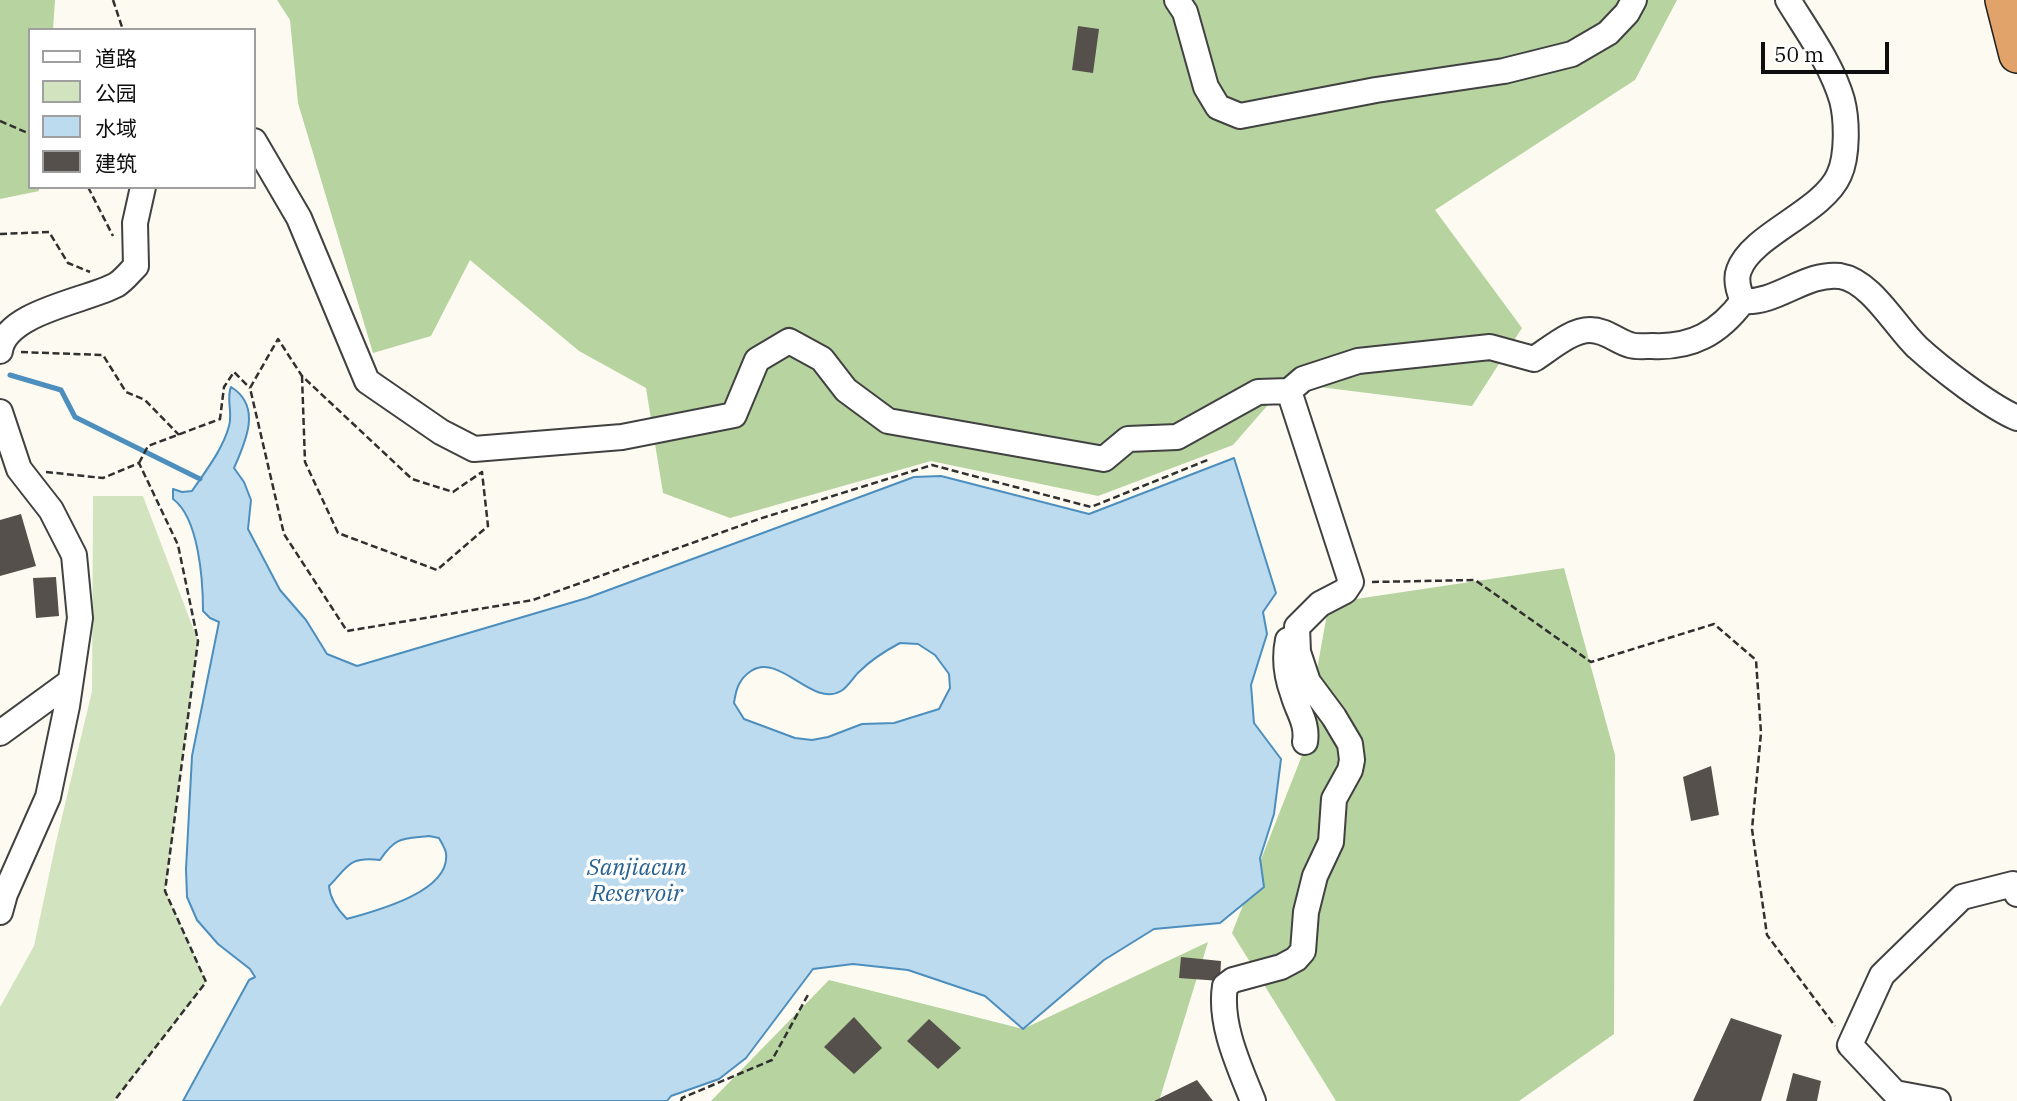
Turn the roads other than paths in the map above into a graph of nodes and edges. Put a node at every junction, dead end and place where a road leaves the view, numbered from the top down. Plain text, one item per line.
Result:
1 (1177, 0) edge
2 (1634, 0) edge
3 (1788, 0) edge
4 (2003, 0) edge
5 (2017, 55) edge
6 (256, 144) edge
7 (143, 189) edge
8 (1743, 301) junction
9 (6, 352) edge
10 (1289, 391) junction
11 (0, 412) edge
12 (2017, 418) edge
13 (1297, 627) junction
14 (70, 682) junction
15 (0, 733) edge
16 (1305, 742) dead end
17 (2017, 894) edge
18 (0, 912) edge
19 (1253, 1101) edge
20 (1938, 1101) edge

1 - 2 street
3 - 8 street
4 - 5 highway
6 - 10 street
7 - 9 street
8 - 10 street
8 - 12 street
10 - 13 street
11 - 14 street
13 - 16 street
13 - 19 street
14 - 15 street
14 - 18 street
17 - 20 street

